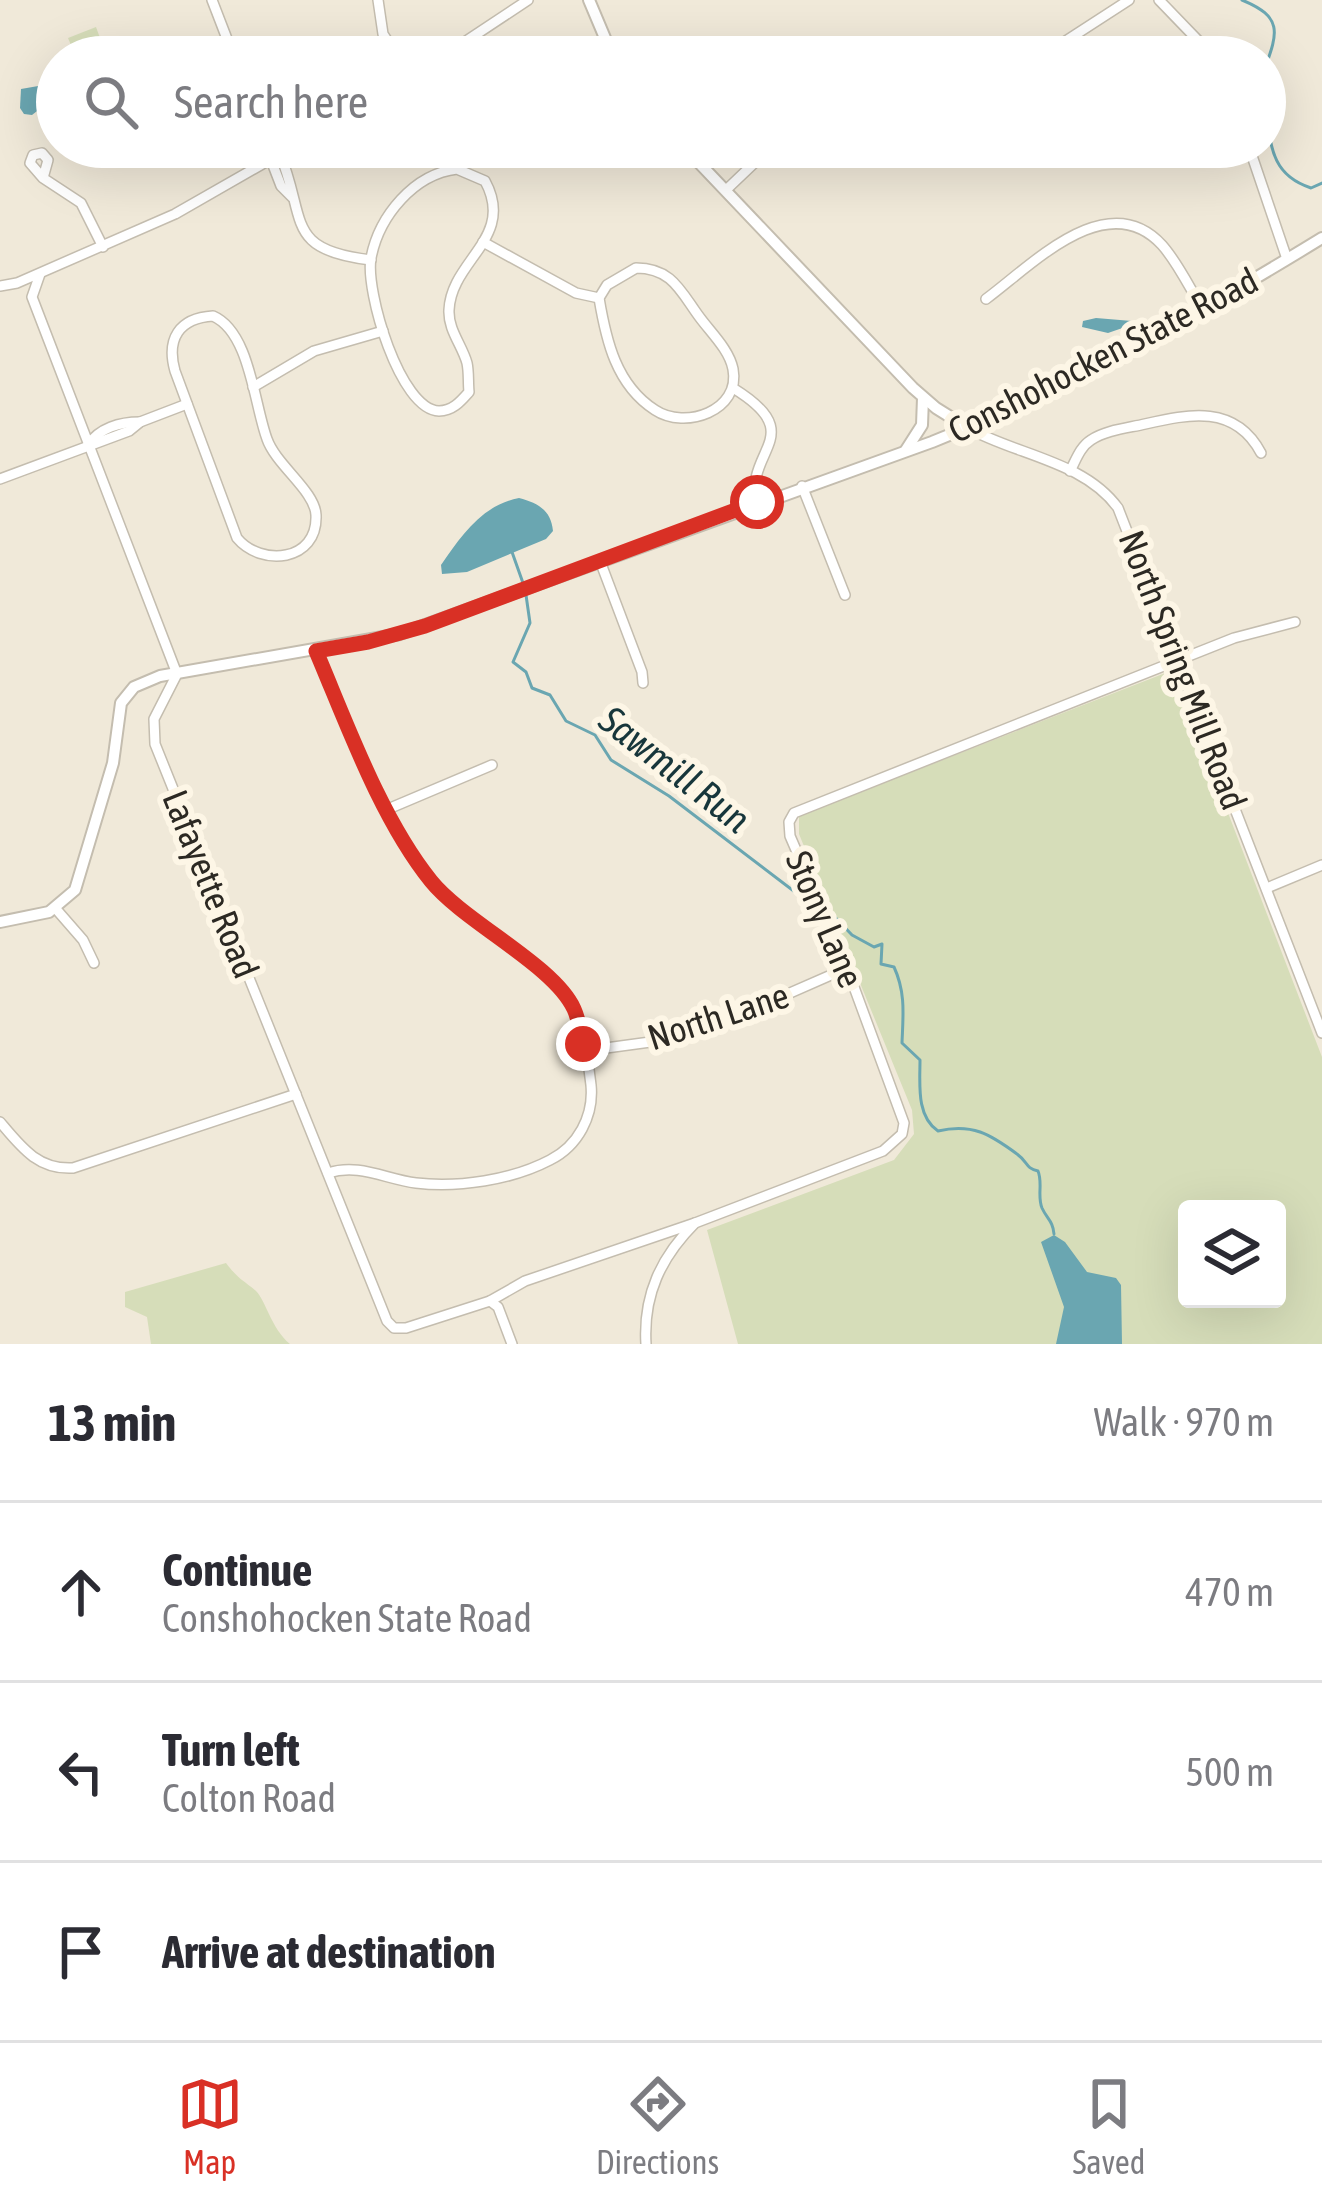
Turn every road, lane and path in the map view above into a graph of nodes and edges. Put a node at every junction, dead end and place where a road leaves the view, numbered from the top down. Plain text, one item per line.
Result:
1 (212, 0) edge
2 (377, 0) edge
3 (528, 0) edge
4 (589, 0) edge
5 (1129, 0) edge
6 (1159, 0) edge
7 (226, 36) edge
8 (384, 36) edge
9 (474, 36) edge
10 (604, 36) edge
11 (1073, 36) edge
12 (1194, 36) edge
13 (252, 168) edge
14 (277, 168) edge
15 (705, 168) edge
16 (749, 168) edge
17 (1256, 168) edge
18 (43, 178) dead end
19 (726, 190) junction
20 (1322, 238) edge
21 (483, 242) junction
22 (103, 247) junction
23 (371, 260) junction
24 (1287, 260) junction
25 (40, 274) junction
26 (6, 285) edge
27 (32, 297) junction
28 (599, 298) junction
29 (986, 299) dead end
30 (1202, 308) junction
31 (383, 331) junction
32 (253, 387) junction
33 (733, 388) junction
34 (923, 398) junction
35 (187, 404) junction
36 (968, 428) junction
37 (88, 445) junction
38 (905, 452) junction
39 (1261, 453) dead end
40 (1070, 471) junction
41 (0, 479) edge
42 (802, 486) junction
43 (757, 502) junction
44 (600, 561) junction
45 (845, 595) dead end
46 (1295, 622) dead end
47 (316, 651) junction
48 (1180, 660) junction
49 (177, 674) junction
50 (643, 683) dead end
51 (493, 765) dead end
52 (388, 809) junction
53 (1322, 865) edge
54 (1267, 888) junction
55 (56, 908) junction
56 (0, 922) edge
57 (94, 963) dead end
58 (847, 968) junction
59 (1321, 1028) edge
60 (584, 1051) junction
61 (296, 1094) junction
62 (0, 1123) edge
63 (328, 1174) junction
64 (695, 1223) junction
65 (490, 1301) junction
66 (512, 1344) edge
67 (646, 1344) edge

1 - 7 street
2 - 8 street
3 - 9 street
4 - 10 main road
5 - 11 street
6 - 12 street
13 - 22 street
14 - 23 street
15 - 19 main road, North Spring Mill Road
16 - 19 street
17 - 24 street
18 - 22 street
19 - 34 main road, North Spring Mill Road
20 - 24 main road, Conshohocken State Road
21 - 23 street
21 - 28 street
21 - 31 street
22 - 25 street
23 - 31 street
24 - 30 main road, Conshohocken State Road
25 - 26 street
25 - 27 street
26 - 27 street
27 - 37 street
28 - 33 street
28 - 33 street
29 - 30 street
30 - 36 main road, Conshohocken State Road
31 - 32 street
32 - 35 street
32 - 35 street
33 - 43 street
34 - 36 main road, North Spring Mill Road
34 - 38 main road
35 - 37 street
36 - 38 main road, Conshohocken State Road
36 - 40 street, North Spring Mill Road
37 - 41 street
37 - 49 street
38 - 42 main road, Conshohocken State Road
39 - 40 street
40 - 48 street, North Spring Mill Road
42 - 43 main road, Conshohocken State Road
42 - 45 street
43 - 44 main road, Conshohocken State Road
44 - 47 main road, Conshohocken State Road
44 - 50 street
46 - 48 street
47 - 49 main road, Conshohocken State Road
47 - 52 street
48 - 54 street, North Spring Mill Road
48 - 58 street, Stony Lane
49 - 55 main road, Conshohocken State Road
49 - 61 street, Lafayette Road
51 - 52 street
52 - 60 street
53 - 54 street
54 - 59 street, North Spring Mill Road
55 - 56 main road
55 - 57 street
58 - 60 street, North Lane
58 - 64 street, Stony Lane
60 - 63 street
61 - 62 street
61 - 63 street, Lafayette Road
63 - 65 street, Lafayette Road
64 - 65 street, Stony Lane
64 - 67 street
65 - 66 street

